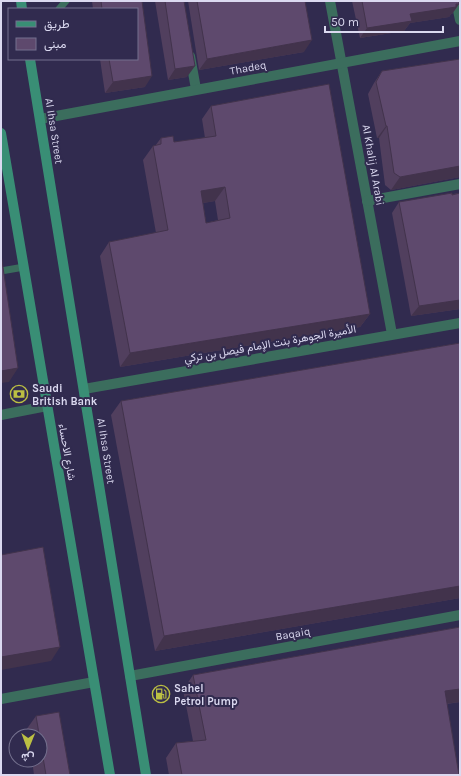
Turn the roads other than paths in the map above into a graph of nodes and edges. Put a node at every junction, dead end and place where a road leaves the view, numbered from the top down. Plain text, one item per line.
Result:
1 (330, 1) edge
2 (456, 1) edge
3 (460, 20) edge
4 (460, 41) edge
5 (189, 45) edge
6 (30, 60) edge
7 (342, 64) junction
8 (196, 89) junction
9 (40, 119) junction
10 (1, 133) edge
11 (460, 184) edge
12 (367, 201) junction
13 (24, 267) junction
14 (1, 271) edge
15 (460, 323) edge
16 (392, 334) junction
17 (84, 389) junction
18 (47, 406) junction
19 (1, 415) edge
20 (460, 615) edge
21 (130, 676) junction
22 (94, 682) junction
23 (1, 699) edge
24 (110, 775) edge
25 (146, 775) edge

1 - 7 street, Al Khalij Al Arabi
2 - 3 street
4 - 7 street, Thadeq
5 - 8 street
6 - 9 main road, Al Ihsa Street
7 - 8 street, Thadeq
7 - 12 street, Al Khalij Al Arabi
8 - 9 street, Thadeq
9 - 17 main road, Al Ihsa Street
10 - 13 main road, شارع الاحساء
11 - 12 street
12 - 16 street, Al Khalij Al Arabi
13 - 14 lane
13 - 18 main road, شارع الاحساء
15 - 16 street, الأميرة الجوهرة بنت الإمام فيصل بن تركي
16 - 17 street, الأميرة الجوهرة بنت الإمام فيصل بن تركي
17 - 21 main road, Al Ihsa Street
18 - 19 street
18 - 22 main road, شارع الاحساء
20 - 21 street, Baqaiq
21 - 25 main road, Al Ihsa Street
22 - 23 street
22 - 24 main road, شارع الاحساء

